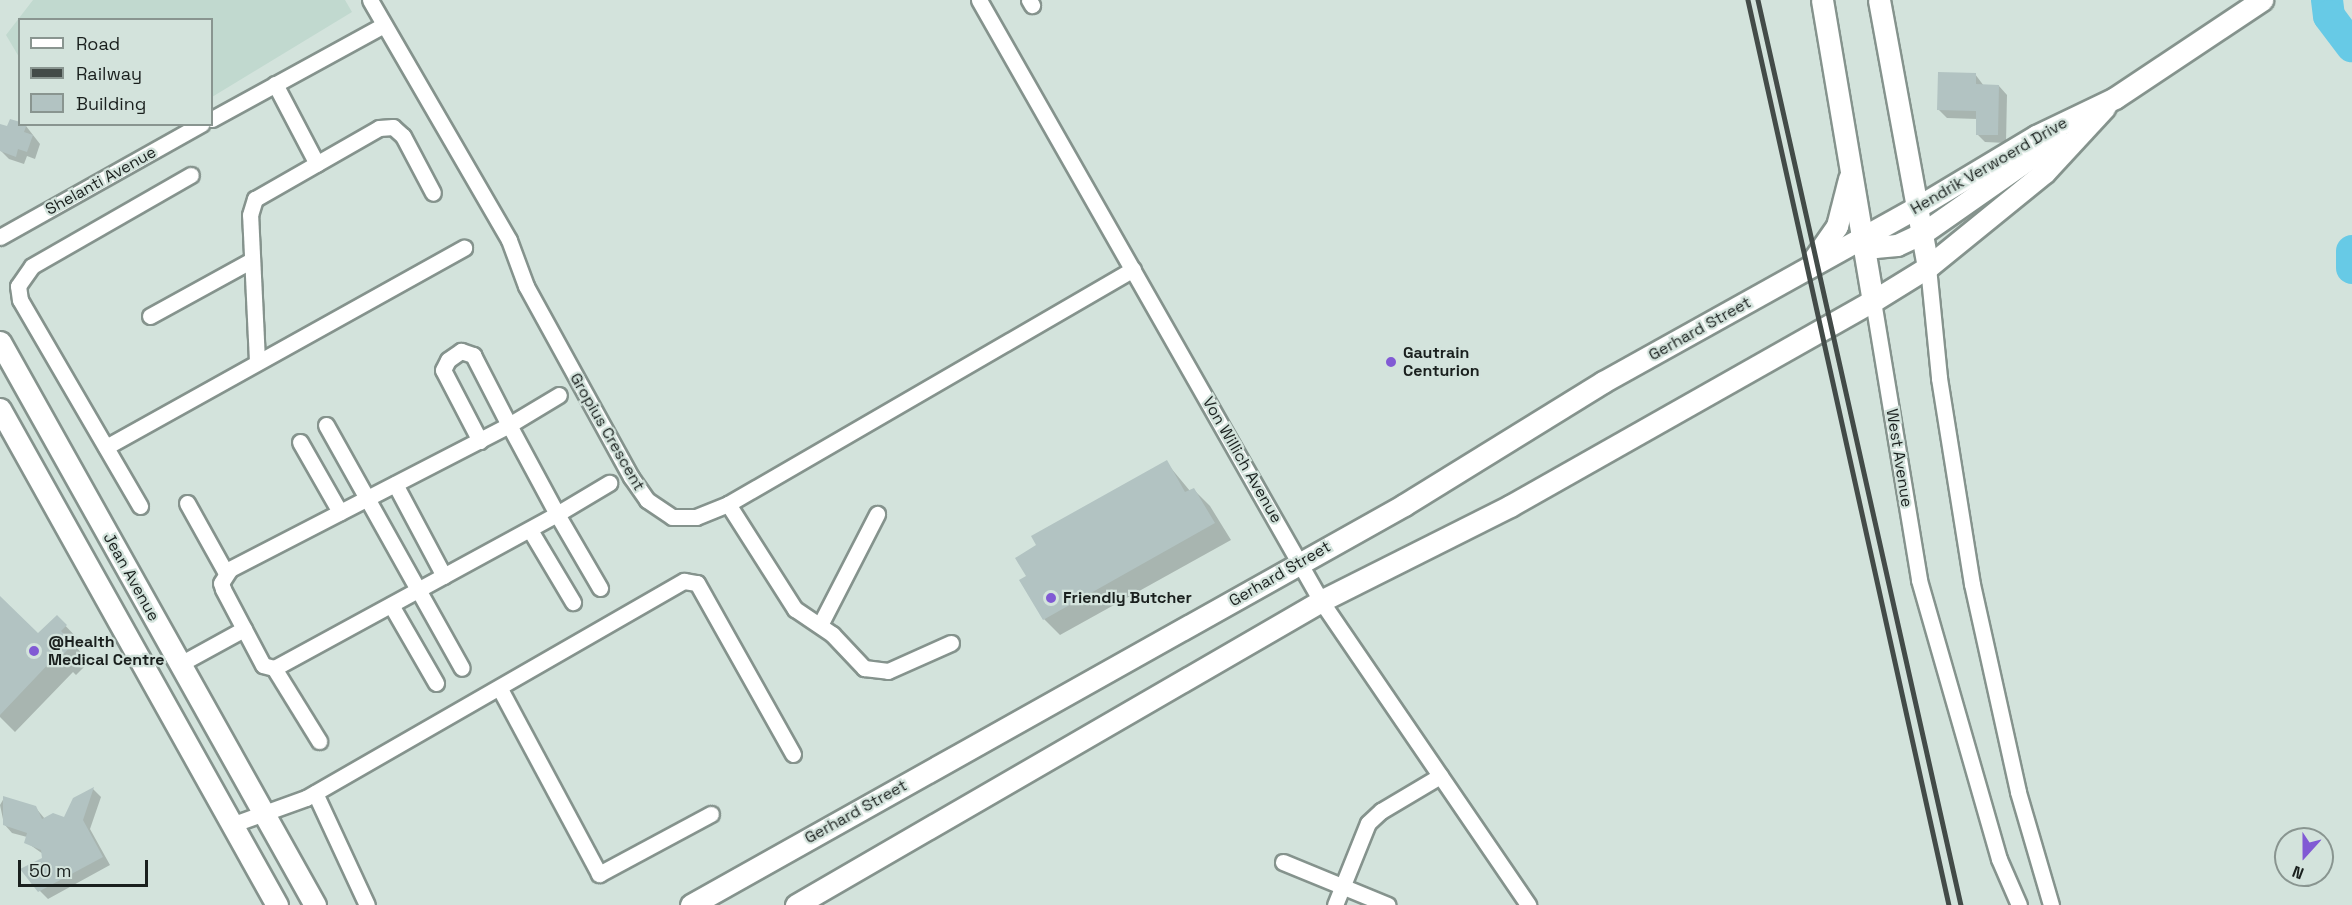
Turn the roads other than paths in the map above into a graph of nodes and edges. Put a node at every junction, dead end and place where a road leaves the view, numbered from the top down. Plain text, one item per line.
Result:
1 (370, 0) edge
2 (979, 0) edge
3 (1822, 0) edge
4 (1879, 0) edge
5 (2262, 0) edge
6 (384, 25) junction
7 (275, 84) junction
8 (2115, 98) junction
9 (213, 118) edge
10 (197, 126) edge
11 (2073, 141) junction
12 (317, 164) junction
13 (1850, 174) junction
14 (191, 175) dead end
15 (433, 193) dead end
16 (1916, 208) junction
17 (1923, 233) junction
18 (1864, 234) junction
19 (0, 237) edge
20 (464, 248) dead end
21 (250, 261) junction
22 (1928, 267) junction
23 (1133, 269) junction
24 (1804, 271) junction
25 (1873, 301) junction
26 (150, 316) dead end
27 (0, 342) edge
28 (257, 361) junction
29 (559, 395) dead end
30 (0, 409) edge
31 (326, 425) dead end
32 (509, 425) junction
33 (480, 441) junction
34 (300, 442) dead end
35 (106, 447) junction
36 (609, 483) dead end
37 (395, 484) junction
38 (367, 499) junction
39 (187, 503) dead end
40 (728, 504) junction
41 (140, 506) dead end
42 (340, 512) junction
43 (557, 514) junction
44 (877, 514) dead end
45 (530, 530) junction
46 (1300, 562) junction
47 (226, 573) junction
48 (444, 576) junction
49 (600, 588) dead end
50 (418, 590) junction
51 (1321, 601) junction
52 (573, 602) dead end
53 (391, 605) junction
54 (820, 625) junction
55 (244, 629) junction
56 (951, 643) dead end
57 (180, 664) junction
58 (274, 668) junction
59 (462, 668) dead end
60 (436, 683) dead end
61 (500, 689) junction
62 (320, 741) dead end
63 (793, 754) dead end
64 (1440, 776) junction
65 (315, 793) junction
66 (263, 812) junction
67 (711, 814) dead end
68 (231, 825) junction
69 (1283, 862) dead end
70 (1343, 887) junction
71 (278, 905) edge
72 (315, 905) edge
73 (367, 905) edge
74 (691, 905) edge
75 (796, 905) edge
76 (1335, 905) edge
77 (1388, 905) edge
78 (1528, 905) edge
79 (2019, 905) edge
80 (2051, 905) edge

1 - 6 street, Gropius Crescent
2 - 23 street, Von Willich Avenue
3 - 13 street, West Avenue
4 - 16 street
5 - 8 street, Hendrik Verwoerd Drive
6 - 7 street
6 - 40 street, Gropius Crescent
7 - 9 street
7 - 12 street
8 - 11 street, Hendrik Verwoerd Drive
8 - 16 street, Hendrik Verwoerd Drive
10 - 19 street, Shelanti Avenue
11 - 17 street
11 - 22 street, Hendrik Verwoerd Drive
12 - 15 street
12 - 21 street
13 - 18 street, West Avenue
13 - 24 street
14 - 35 street
16 - 17 street
16 - 18 street, Hendrik Verwoerd Drive
17 - 18 street
17 - 22 street
18 - 24 street, Gerhard Street
18 - 25 street, West Avenue
20 - 28 street
21 - 26 street
21 - 28 street
22 - 25 street, Hendrik Verwoerd Drive
22 - 80 street
23 - 40 street, Gropius Crescent
23 - 46 street, Von Willich Avenue
24 - 46 street, Gerhard Street
25 - 51 street
25 - 79 street, West Avenue
27 - 57 street, Jean Avenue
28 - 35 street
29 - 32 street
30 - 68 street, Jean Avenue
31 - 38 street
32 - 33 street
32 - 33 street
32 - 43 street
33 - 37 street
34 - 42 street
35 - 41 street
36 - 43 street
37 - 38 street
37 - 48 street
38 - 42 street
38 - 50 street
39 - 47 street
40 - 54 street
42 - 47 street
43 - 45 street
43 - 49 street
44 - 54 street
45 - 48 street
45 - 52 street
46 - 51 street, Von Willich Avenue
46 - 74 street, Gerhard Street
47 - 55 street
48 - 50 street
50 - 53 street
50 - 59 street
51 - 64 street, Von Willich Avenue
51 - 75 street
53 - 58 street
53 - 60 street
54 - 56 street
55 - 57 street
55 - 58 street
57 - 66 street, Jean Avenue
58 - 62 street
61 - 63 street
61 - 65 street
61 - 67 street
64 - 70 street
64 - 78 street, Von Willich Avenue
65 - 66 street
65 - 73 street
66 - 68 street
66 - 72 street, Jean Avenue
68 - 71 street, Jean Avenue
69 - 70 street
70 - 76 street
70 - 77 street

